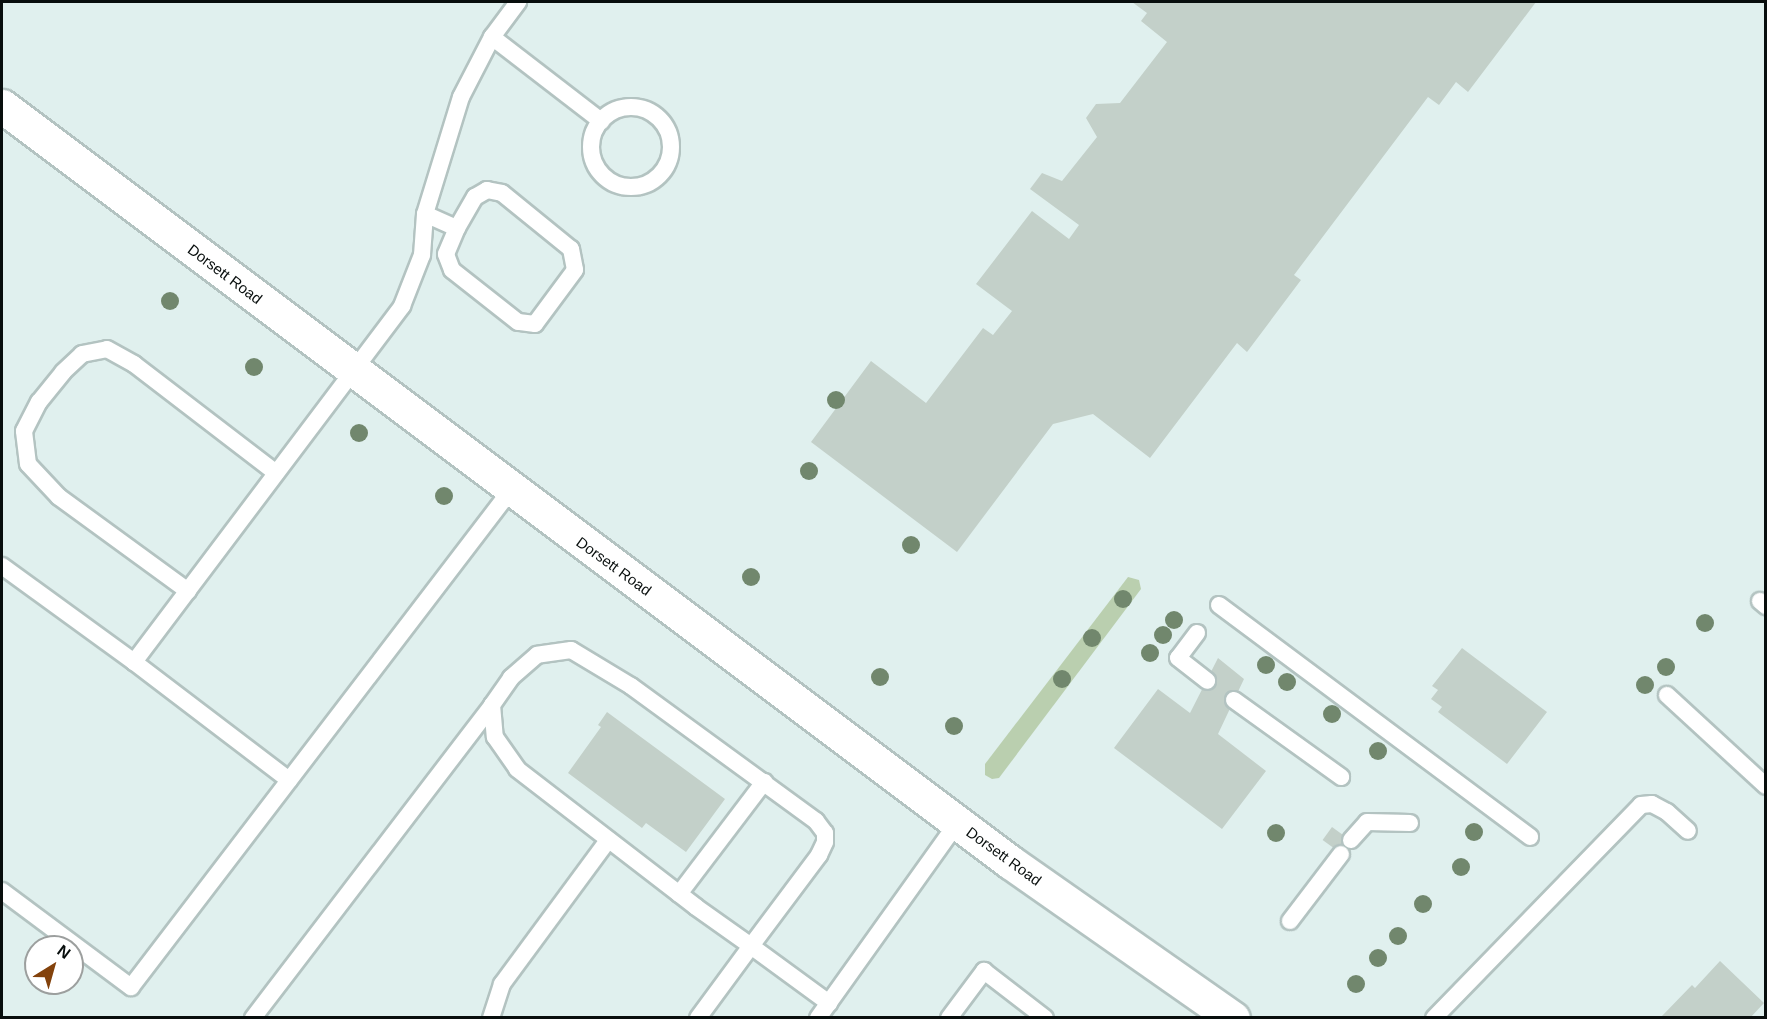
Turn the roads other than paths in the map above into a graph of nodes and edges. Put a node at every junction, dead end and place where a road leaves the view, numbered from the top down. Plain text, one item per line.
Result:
1 (518, 2) edge
2 (492, 37) junction
3 (2, 106) edge
4 (601, 121) junction
5 (426, 214) junction
6 (457, 228) junction
7 (355, 372) junction
8 (276, 473) junction
9 (511, 490) junction
10 (2, 566) edge
11 (188, 591) junction
12 (1219, 605) dead end
13 (1197, 633) dead end
14 (134, 662) junction
15 (1206, 681) dead end
16 (1667, 695) dead end
17 (1234, 700) dead end
18 (492, 705) junction
19 (1341, 777) dead end
20 (289, 780) junction
21 (764, 782) junction
22 (1766, 786) edge
23 (958, 822) junction
24 (1410, 823) dead end
25 (1688, 831) dead end
26 (1530, 837) dead end
27 (608, 840) junction
28 (2, 891) edge
29 (679, 894) junction
30 (1290, 921) dead end
31 (751, 946) junction
32 (829, 1003) junction
33 (253, 1017) edge
34 (491, 1017) edge
35 (698, 1017) edge
36 (818, 1017) edge
37 (949, 1017) edge
38 (1045, 1017) edge
39 (1233, 1017) edge
40 (1434, 1017) edge

1 - 2 lane
2 - 4 lane
2 - 5 lane
3 - 7 main road, Dorsett Road
4 - 4 lane
5 - 6 lane
5 - 7 lane
6 - 6 lane
7 - 8 lane
7 - 9 main road, Dorsett Road
8 - 11 lane
8 - 11 lane
9 - 20 lane
9 - 23 main road, Dorsett Road
10 - 14 lane
11 - 14 lane
12 - 26 lane
13 - 15 lane
14 - 20 lane
16 - 22 lane
17 - 19 lane
18 - 21 lane
18 - 27 lane
18 - 33 lane
20 - 28 lane
21 - 29 lane
21 - 31 lane
23 - 32 lane
23 - 39 main road, Dorsett Road
24 - 30 lane
25 - 40 lane
27 - 29 lane
27 - 34 lane
29 - 31 lane
31 - 32 lane
31 - 35 lane
32 - 36 lane
37 - 38 lane

